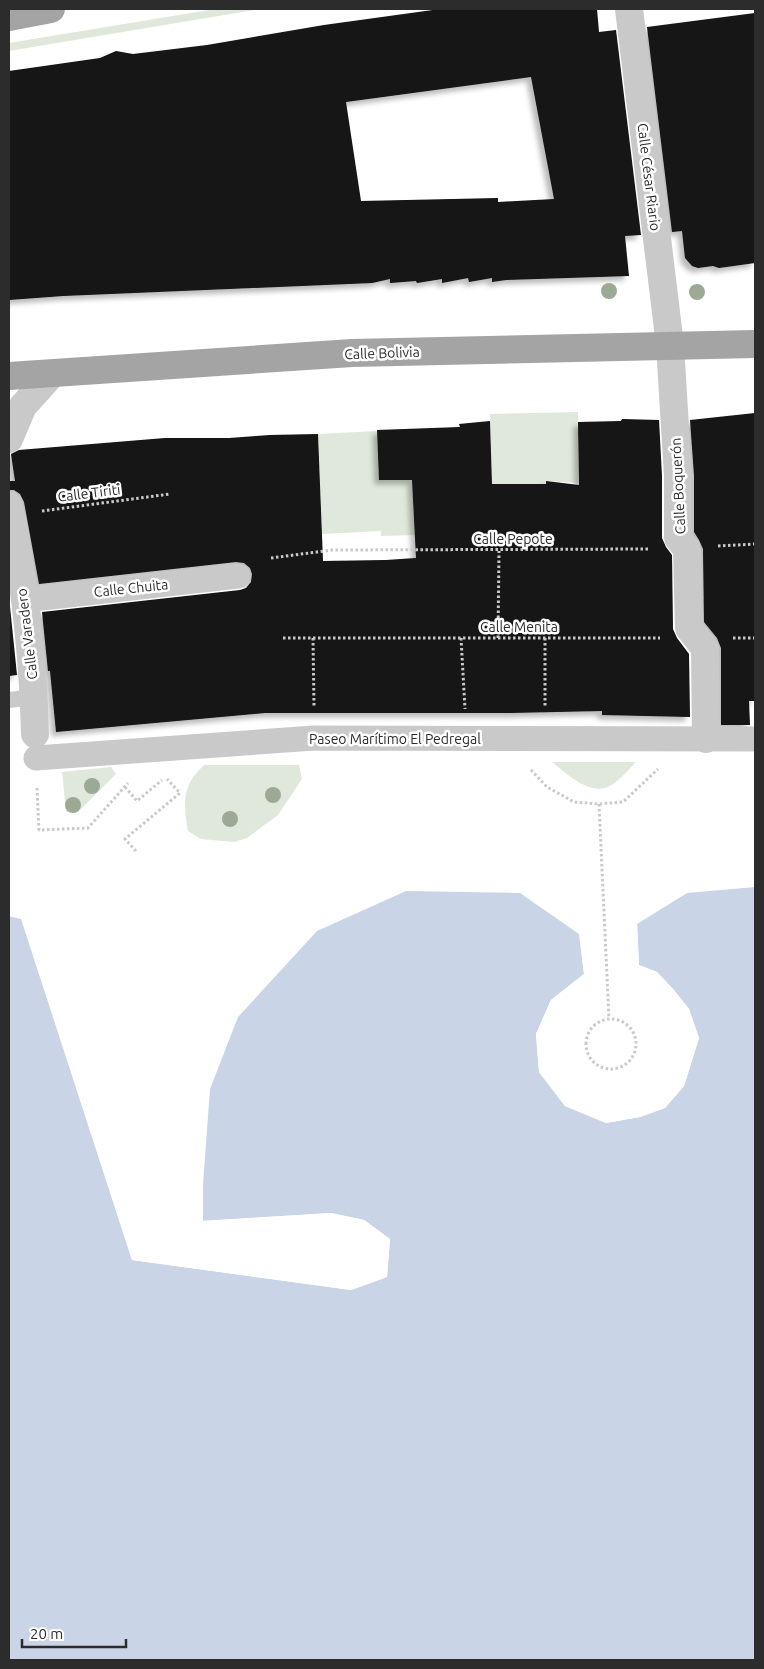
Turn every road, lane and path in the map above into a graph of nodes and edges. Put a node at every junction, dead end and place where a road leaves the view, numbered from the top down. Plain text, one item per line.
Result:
1 (51, 9) edge
2 (629, 9) edge
3 (9, 17) edge
4 (755, 344) edge
5 (670, 345) junction
6 (52, 374) junction
7 (9, 376) edge
8 (9, 439) edge
9 (170, 494) dead end
10 (10, 510) edge
11 (755, 544) edge
12 (687, 549) junction
13 (499, 551) junction
14 (271, 558) dead end
15 (238, 576) dead end
16 (24, 600) junction
17 (283, 638) dead end
18 (313, 638) junction
19 (461, 638) junction
20 (498, 638) junction
21 (545, 638) junction
22 (696, 638) junction
23 (755, 638) edge
24 (21, 698) edge
25 (314, 738) junction
26 (466, 739) junction
27 (501, 739) junction
28 (545, 739) junction
29 (697, 739) junction
30 (755, 739) edge
31 (35, 746) junction
32 (149, 749) junction
33 (125, 786) junction
34 (599, 804) junction
35 (136, 851) dead end
36 (609, 1019) junction

1 - 3 main road
2 - 5 street, Calle César Riario
4 - 5 main road, Calle Bolivia
5 - 6 main road, Calle Bolivia
5 - 12 street, Calle Boquerón
6 - 7 main road, Calle Bolivia
6 - 8 street
9 - 10 path, Calle Tiriti
10 - 16 street, Calle Varadero
11 - 12 path, Calle Pepote
12 - 13 path, Calle Pepote
12 - 22 street, Calle Boquerón
13 - 14 path, Calle Pepote
13 - 20 path
15 - 16 street, Calle Chuita
16 - 24 street, Calle Varadero
17 - 18 path, Calle Menita
18 - 19 path, Calle Menita
18 - 25 path
19 - 20 path, Calle Menita
19 - 26 path
20 - 21 path, Calle Menita
21 - 22 path, Calle Menita
21 - 28 path
22 - 23 path, Calle Menita
22 - 29 street, Calle Boquerón
24 - 31 street, Calle Varadero
25 - 26 street, Paseo Marítimo El Pedregal
25 - 32 street, Paseo Marítimo El Pedregal
26 - 27 street, Paseo Marítimo El Pedregal
27 - 28 street, Paseo Marítimo El Pedregal
27 - 34 path
28 - 29 street, Paseo Marítimo El Pedregal
29 - 30 street, Paseo Marítimo El Pedregal
29 - 34 path
31 - 32 street, Paseo Marítimo El Pedregal
31 - 33 path
32 - 33 path
33 - 35 path
34 - 36 path
36 - 36 path

